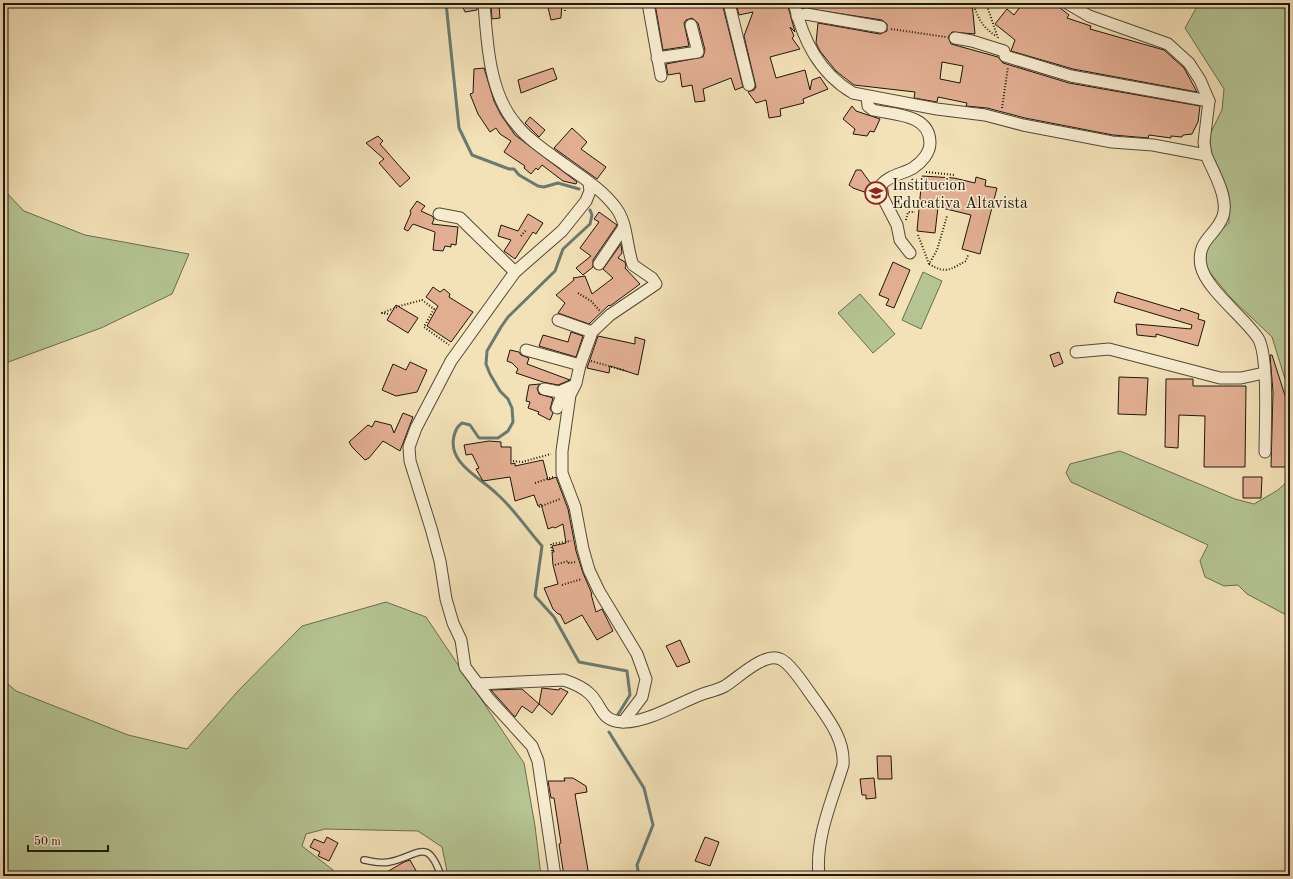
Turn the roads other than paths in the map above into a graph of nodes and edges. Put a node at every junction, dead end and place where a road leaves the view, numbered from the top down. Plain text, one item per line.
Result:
1 (484, 3) edge
2 (648, 3) edge
3 (729, 3) edge
4 (794, 3) edge
5 (1068, 3) edge
6 (797, 16) junction
7 (691, 25) dead end
8 (881, 27) road end
9 (955, 38) road end
10 (658, 58) junction
11 (661, 76) dead end
12 (749, 85) dead end
13 (867, 98) junction
14 (1209, 102) junction
15 (1206, 155) junction
16 (589, 183) junction
17 (439, 214) dead end
18 (624, 227) junction
19 (910, 254) dead end
20 (599, 264) dead end
21 (515, 272) junction
22 (558, 320) dead end
23 (592, 332) junction
24 (526, 350) dead end
25 (1076, 352) dead end
26 (581, 362) junction
27 (1264, 373) junction
28 (570, 388) junction
29 (544, 389) dead end
30 (557, 408) dead end
31 (1265, 452) dead end
32 (477, 684) junction
33 (623, 722) junction
34 (364, 860) dead end
35 (441, 876) edge
36 (555, 876) edge
37 (819, 876) edge

1 - 16 street
2 - 10 street
3 - 12 street
4 - 6 street
5 - 14 street
6 - 8 street
6 - 13 street
7 - 10 street
9 - 14 street
10 - 11 street
13 - 15 street
13 - 19 street
14 - 15 street
15 - 27 street
16 - 18 street
16 - 21 street
17 - 21 street
18 - 20 street
18 - 23 street
21 - 32 street
22 - 23 street
23 - 26 street
24 - 26 street
25 - 27 street
26 - 28 street
27 - 31 street
28 - 29 street
28 - 30 street
28 - 33 street
32 - 33 street
32 - 36 street
33 - 37 street
34 - 35 lane

